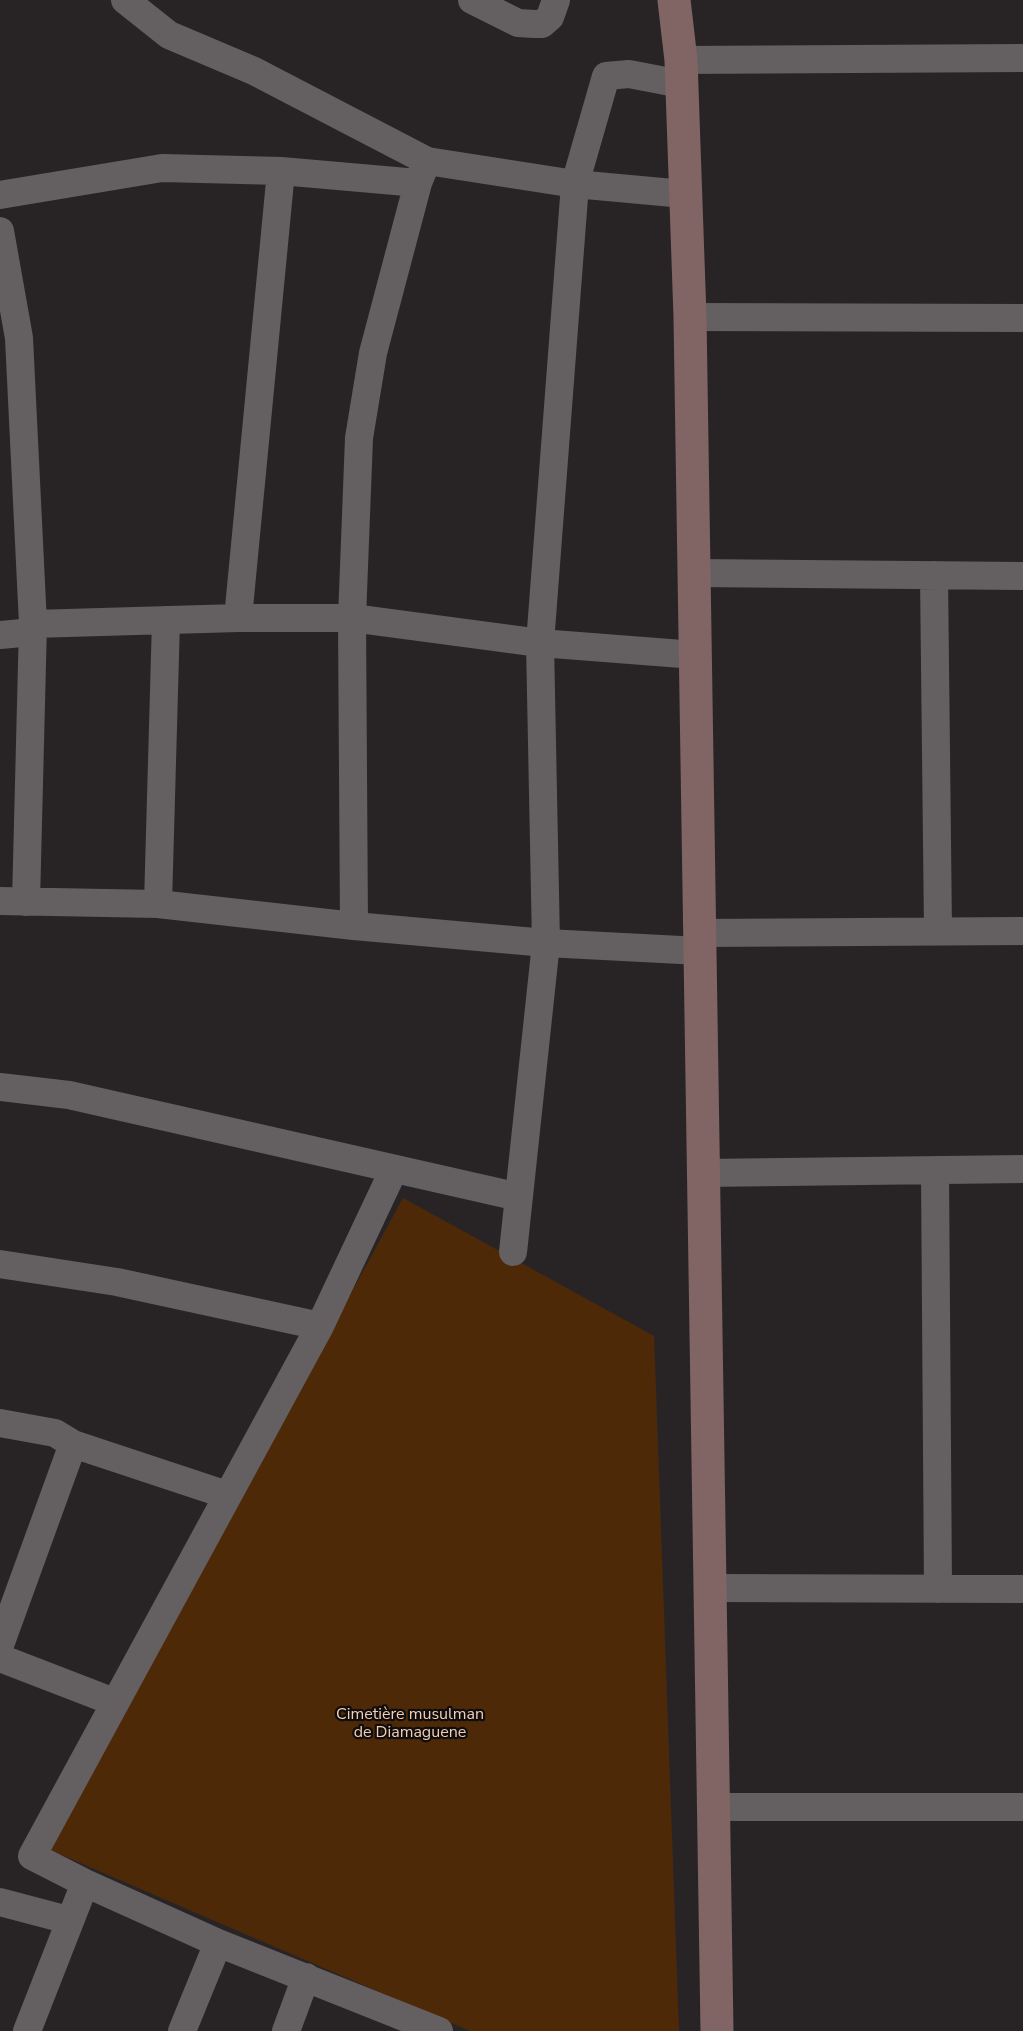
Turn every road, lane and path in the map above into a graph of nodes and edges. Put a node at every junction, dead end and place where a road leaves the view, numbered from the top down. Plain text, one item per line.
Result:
1 (125, 0) edge
2 (472, 0) edge
3 (556, 0) edge
4 (674, 0) edge
5 (1023, 58) edge
6 (681, 72) junction
7 (281, 171) junction
8 (422, 172) junction
9 (575, 184) junction
10 (684, 194) junction
11 (0, 195) edge
12 (0, 231) edge
13 (690, 317) junction
14 (1023, 318) edge
15 (694, 573) junction
16 (934, 575) junction
17 (1023, 576) edge
18 (238, 618) junction
19 (352, 618) junction
20 (166, 620) junction
21 (33, 628) junction
22 (0, 635) edge
23 (540, 642) junction
24 (695, 655) junction
25 (13, 902) edge
26 (158, 904) junction
27 (354, 926) junction
28 (938, 931) junction
29 (1023, 931) edge
30 (700, 942) junction
31 (546, 943) junction
32 (0, 1087) edge
33 (394, 1169) junction
34 (1023, 1169) edge
35 (935, 1171) junction
36 (703, 1173) junction
37 (519, 1197) junction
38 (513, 1252) dead end
39 (0, 1264) edge
40 (320, 1326) junction
41 (0, 1423) edge
42 (73, 1444) junction
43 (227, 1495) junction
44 (710, 1588) junction
45 (938, 1588) junction
46 (1023, 1589) edge
47 (0, 1645) edge
48 (0, 1658) edge
49 (114, 1702) junction
50 (714, 1807) junction
51 (1023, 1807) edge
52 (85, 1883) junction
53 (0, 1902) edge
54 (69, 1920) junction
55 (218, 1943) junction
56 (306, 1977) junction
57 (27, 2031) edge
58 (182, 2031) edge
59 (286, 2031) edge
60 (439, 2031) edge
61 (717, 2031) edge

1 - 8 street
2 - 3 street
4 - 6 street
5 - 6 street
6 - 9 street
6 - 10 street
7 - 8 street
7 - 11 street
7 - 18 street
8 - 9 street
8 - 19 street
9 - 10 street
9 - 23 street
10 - 13 street
12 - 21 street
13 - 14 street
13 - 15 street
15 - 16 street
15 - 24 street
16 - 17 street
16 - 28 street
18 - 19 street
18 - 20 street
19 - 23 street
19 - 27 street
20 - 21 street
20 - 26 street
21 - 22 street
21 - 25 street
23 - 24 street
23 - 31 street
24 - 30 street
25 - 26 street
26 - 27 street
27 - 31 street
28 - 29 street
28 - 30 street
30 - 31 street
30 - 36 street
31 - 37 street
32 - 33 street
33 - 37 street
33 - 40 street
34 - 35 street
35 - 36 street
35 - 45 street
36 - 44 street
37 - 38 street
39 - 40 street
40 - 43 street
41 - 42 street
42 - 43 street
42 - 47 street
43 - 49 street
44 - 45 street
44 - 50 street
45 - 46 street
48 - 49 street
49 - 52 street
50 - 51 street
50 - 61 street
52 - 54 street
52 - 55 street
53 - 54 street
54 - 57 street
55 - 56 street
55 - 58 street
56 - 59 street
56 - 60 street

